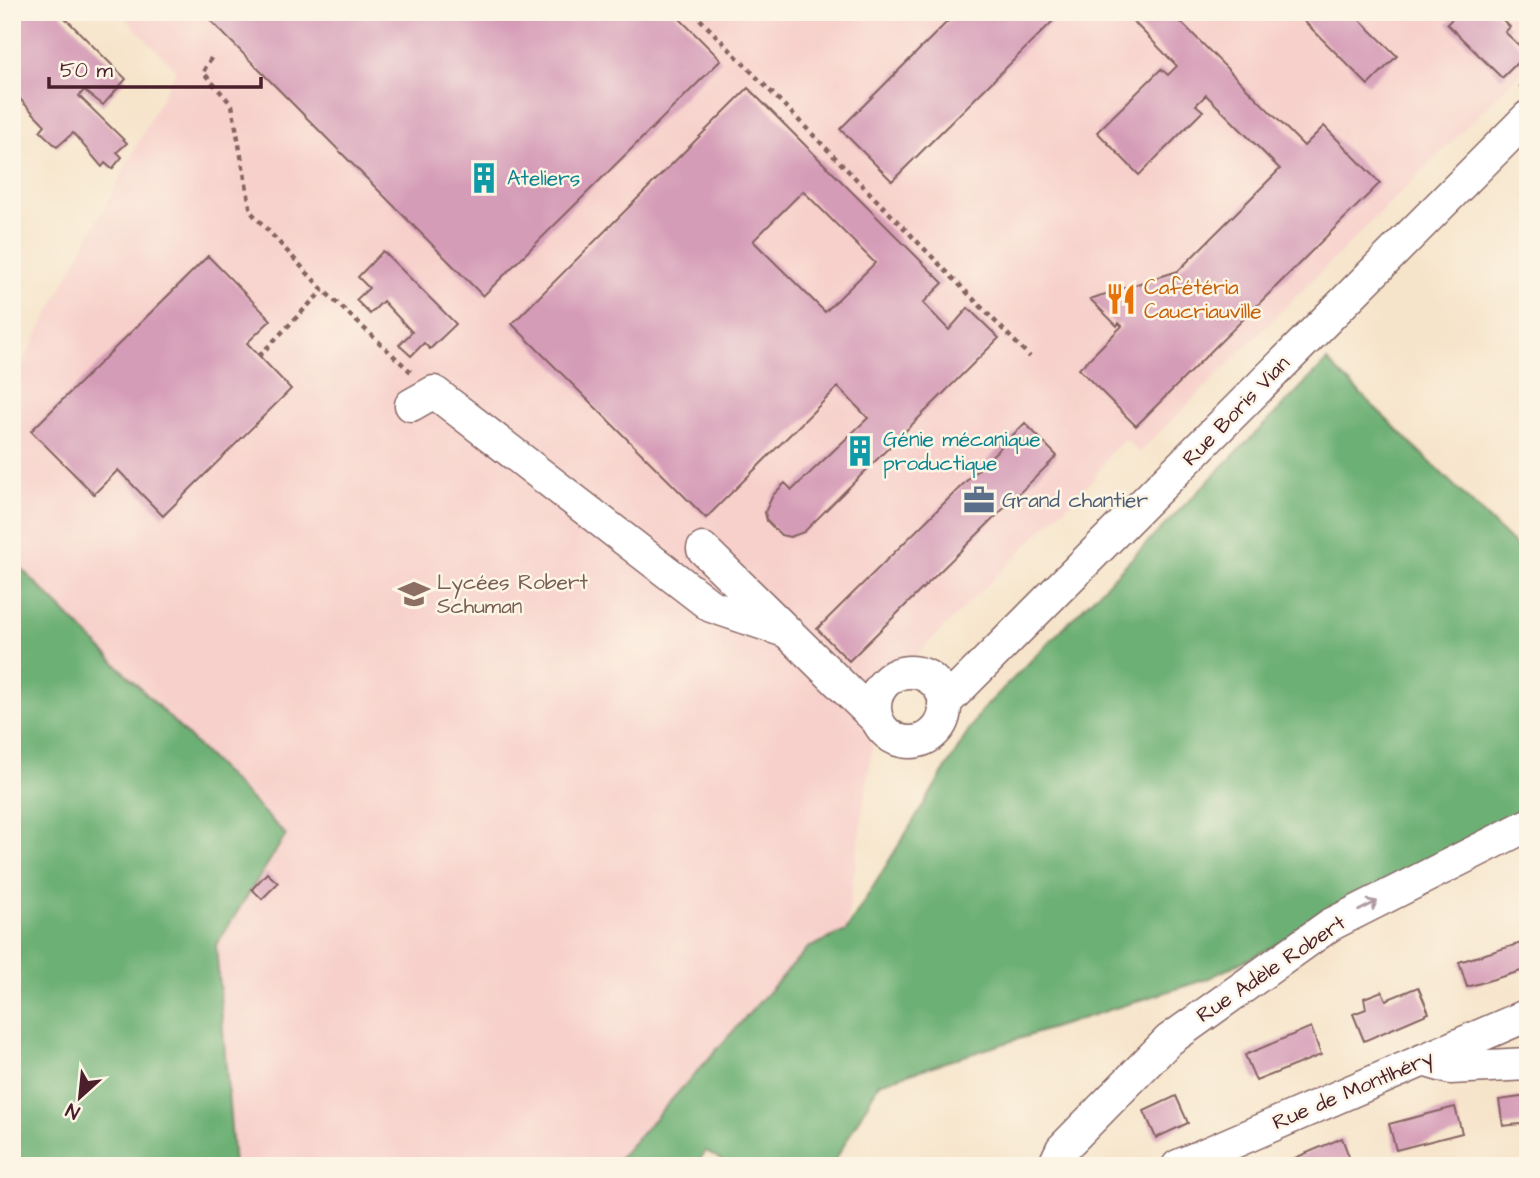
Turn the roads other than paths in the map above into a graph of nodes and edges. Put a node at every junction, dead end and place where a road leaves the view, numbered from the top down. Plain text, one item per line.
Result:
1 (1528, 117) edge
2 (416, 393) road end
3 (703, 549) dead end
4 (785, 631) junction
5 (944, 704) junction
6 (877, 720) junction
7 (1528, 825) edge
8 (1528, 1015) edge
9 (1423, 1060) junction
10 (1528, 1064) edge
11 (1054, 1166) edge
12 (1178, 1166) edge

1 - 5 street, Rue Boris Vian
2 - 4 street
3 - 4 street
4 - 6 street
5 - 6 street
5 - 6 street
11 -> 7 street, Rue Adèle Robert
8 - 9 street, Rue de Montlhéry
9 - 10 street
9 - 12 street, Rue de Montlhéry

